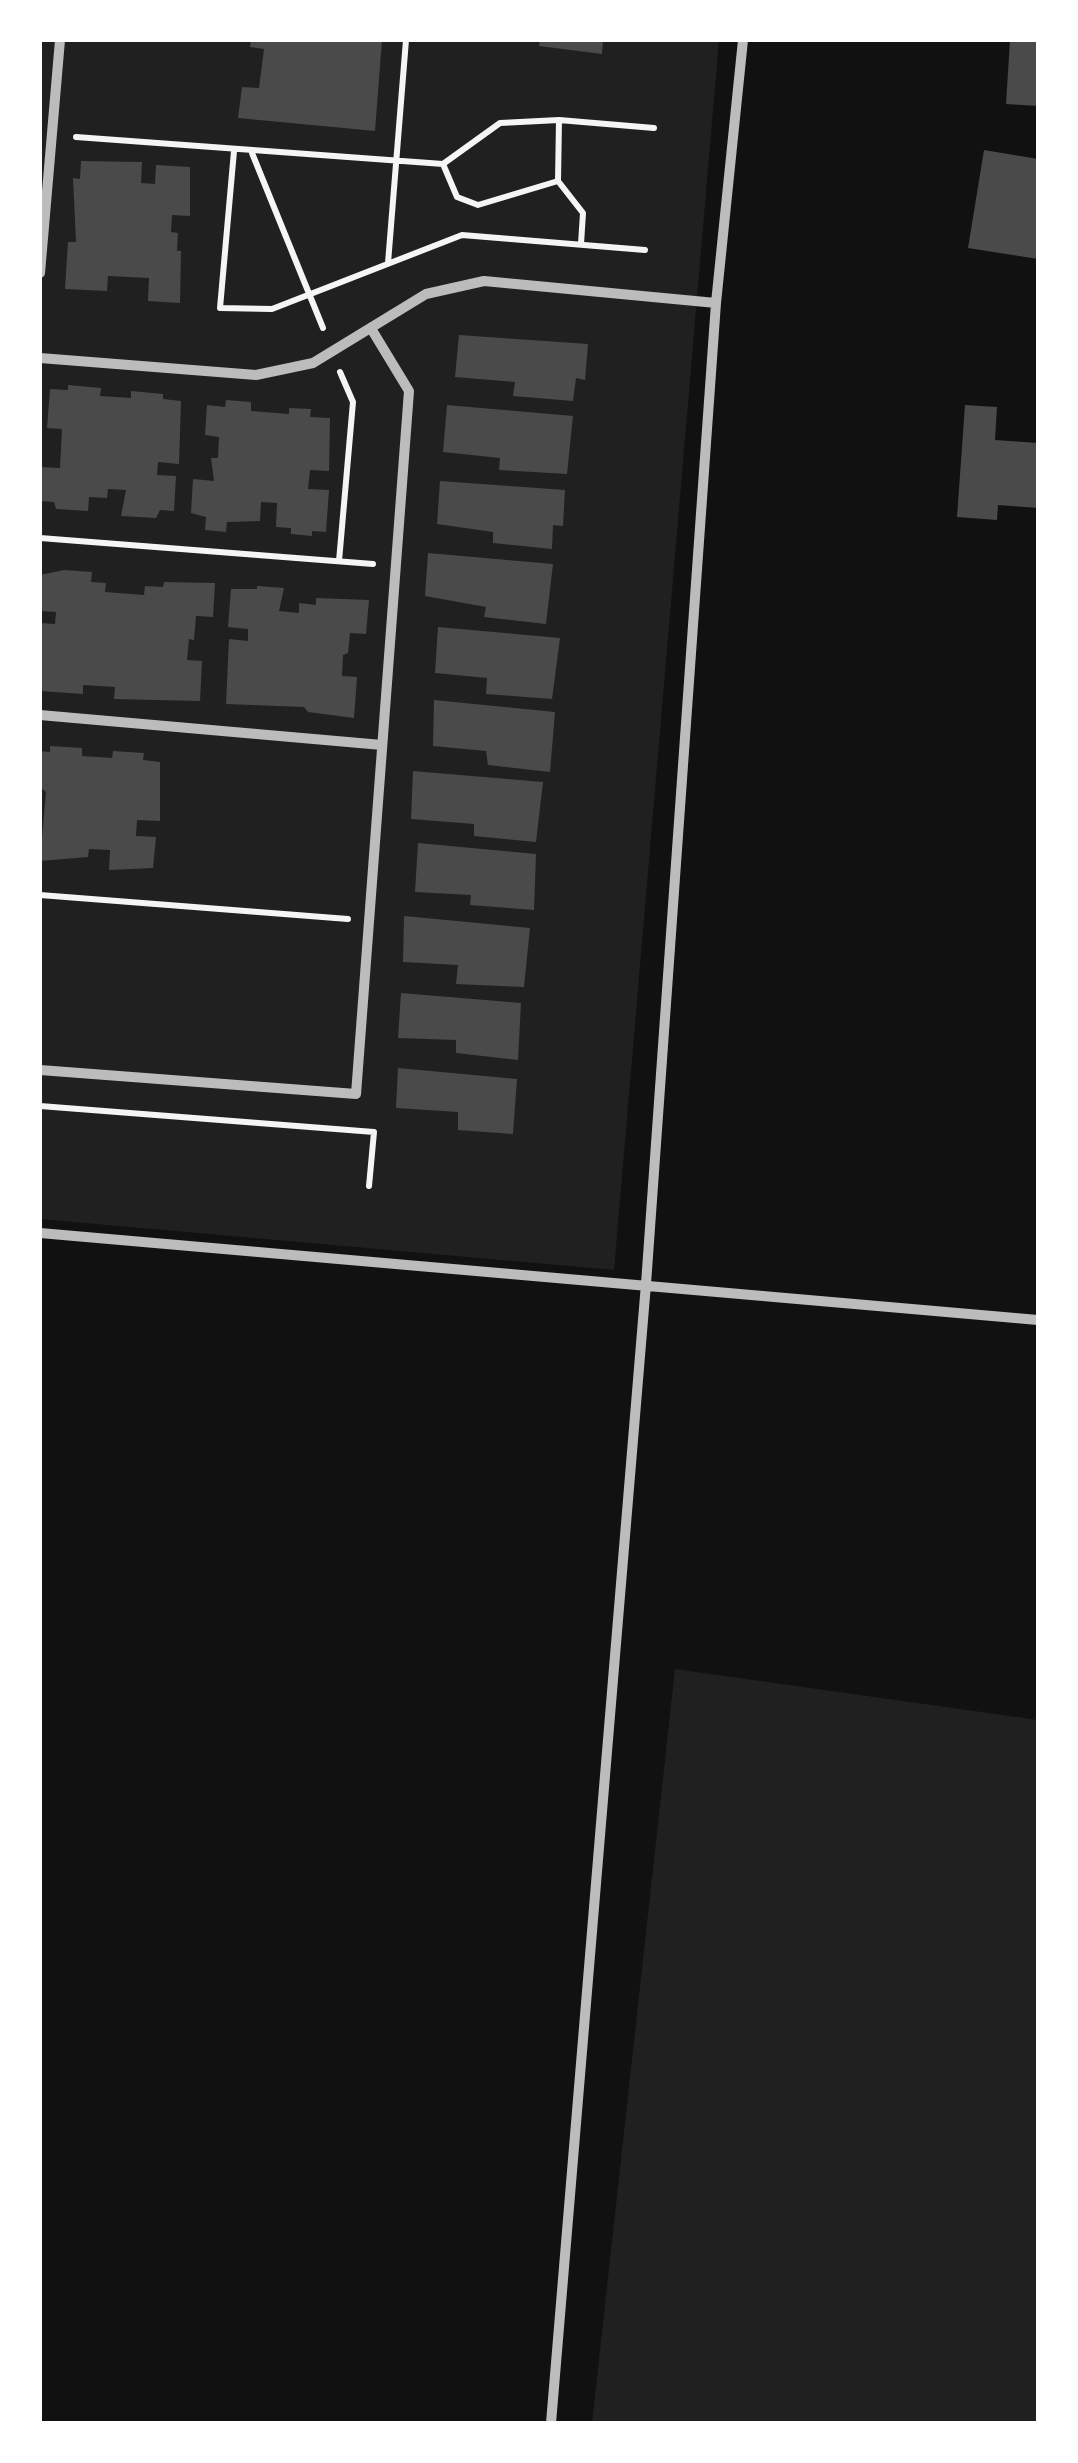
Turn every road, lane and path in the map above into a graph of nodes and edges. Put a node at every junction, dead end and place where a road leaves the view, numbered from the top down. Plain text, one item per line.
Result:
1 (60, 40) edge
2 (406, 40) edge
3 (743, 40) edge
4 (560, 120) junction
5 (654, 128) dead end
6 (52, 135) junction
7 (234, 151) junction
8 (398, 163) junction
9 (443, 164) junction
10 (558, 181) junction
11 (582, 244) junction
12 (646, 250) dead end
13 (388, 263) junction
14 (40, 273) edge
15 (716, 302) junction
16 (372, 330) junction
17 (40, 358) edge
18 (40, 538) edge
19 (396, 567) junction
20 (40, 715) edge
21 (382, 745) junction
22 (40, 895) edge
23 (369, 920) junction
24 (40, 1070) edge
25 (40, 1106) edge
26 (369, 1186) dead end
27 (40, 1233) edge
28 (646, 1284) junction
29 (1038, 1320) edge
30 (551, 2423) edge

1 - 6 street
2 - 8 path
3 - 15 street
4 - 5 path
4 - 9 path
4 - 10 path
6 - 7 path
6 - 14 street
7 - 8 path
7 - 13 path
8 - 9 path
8 - 13 path
9 - 10 path
10 - 11 path
11 - 12 path
11 - 13 path
15 - 16 street
15 - 28 street
16 - 17 street
16 - 19 street
18 - 19 path
19 - 21 street
20 - 21 street
21 - 23 street
22 - 23 path
23 - 24 street
25 - 26 path
27 - 28 street
28 - 29 street
28 - 30 street

